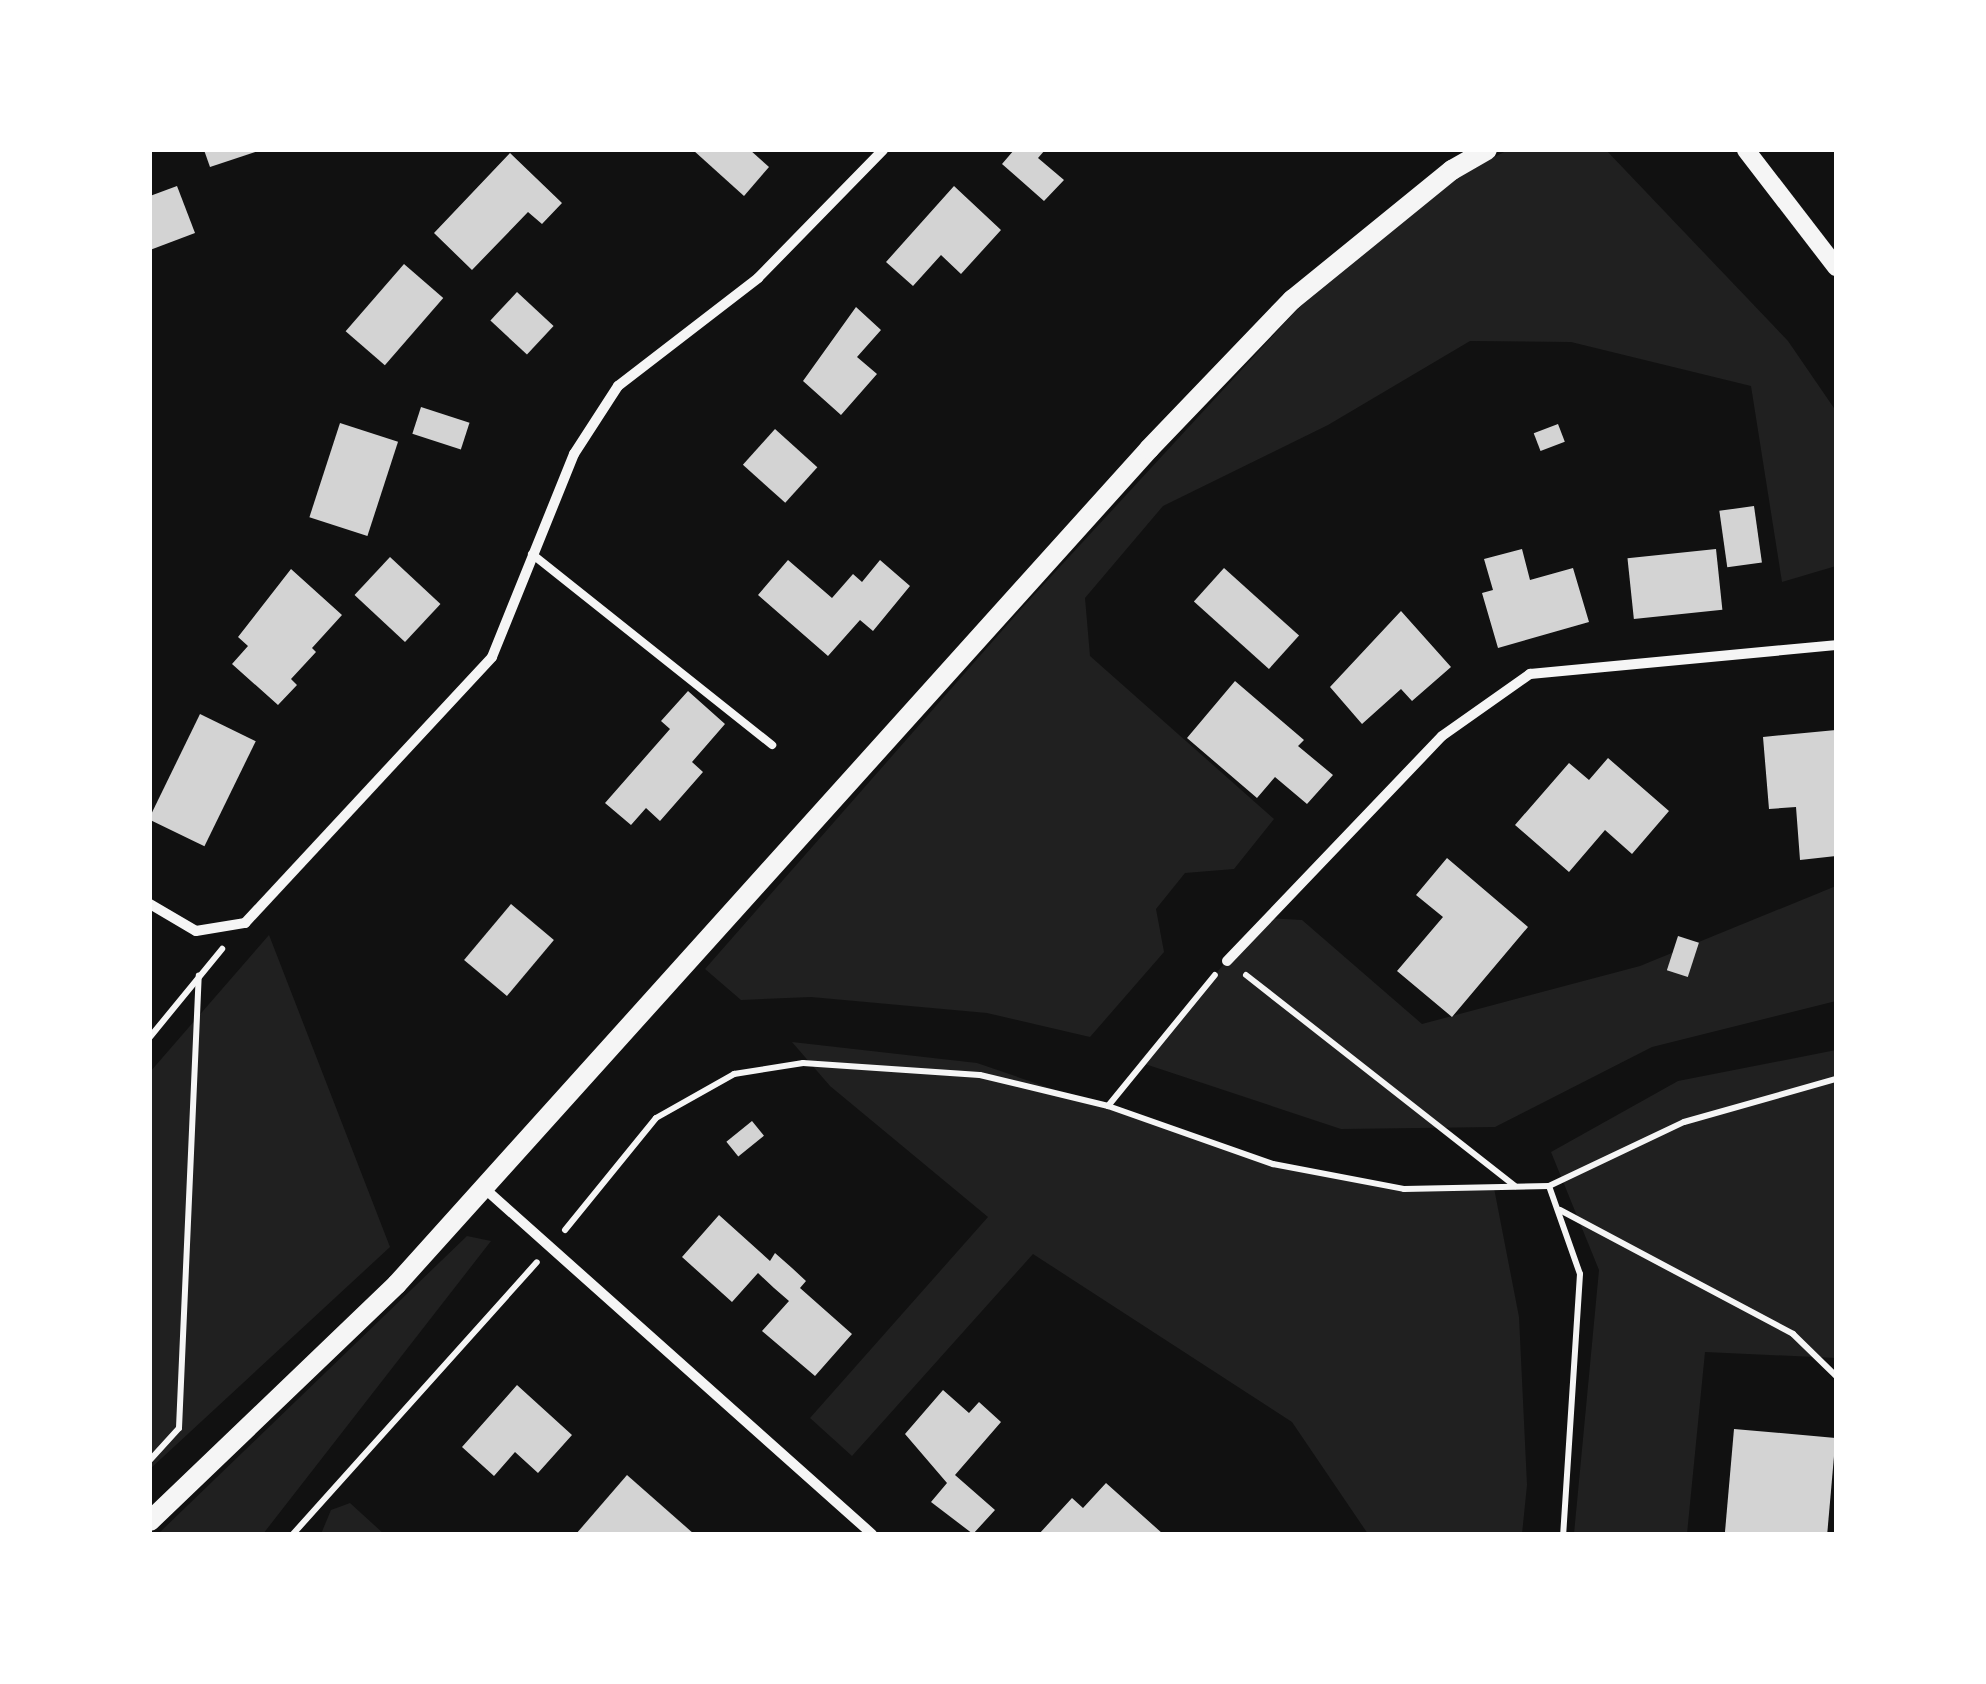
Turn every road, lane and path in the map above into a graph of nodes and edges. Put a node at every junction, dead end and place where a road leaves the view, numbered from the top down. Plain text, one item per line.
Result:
1 (883, 150) edge
2 (1488, 150) edge
3 (1746, 150) edge
4 (1836, 267) edge
5 (532, 554) junction
6 (1836, 644) edge
7 (772, 745) dead end
8 (150, 904) edge
9 (246, 924) junction
10 (1227, 961) junction
11 (199, 975) junction
12 (150, 1037) edge
13 (1836, 1079) edge
14 (1108, 1106) junction
15 (1549, 1186) junction
16 (1516, 1187) junction
17 (483, 1188) junction
18 (1560, 1209) junction
19 (550, 1248) junction
20 (1836, 1376) edge
21 (150, 1460) edge
22 (150, 1520) edge
23 (293, 1534) edge
24 (872, 1534) edge
25 (1563, 1534) edge

1 - 5 street
2 - 17 main road
3 - 4 street
5 - 7 lane
5 - 9 street
6 - 10 street
8 - 9 street
9 - 11 path
10 - 14 path
10 - 16 path
11 - 12 path
11 - 21 path
13 - 15 path
14 - 16 path
14 - 19 path
15 - 16 path
15 - 18 path
17 - 19 street
17 - 22 main road
18 - 20 path
18 - 25 path
19 - 23 path
19 - 24 street

